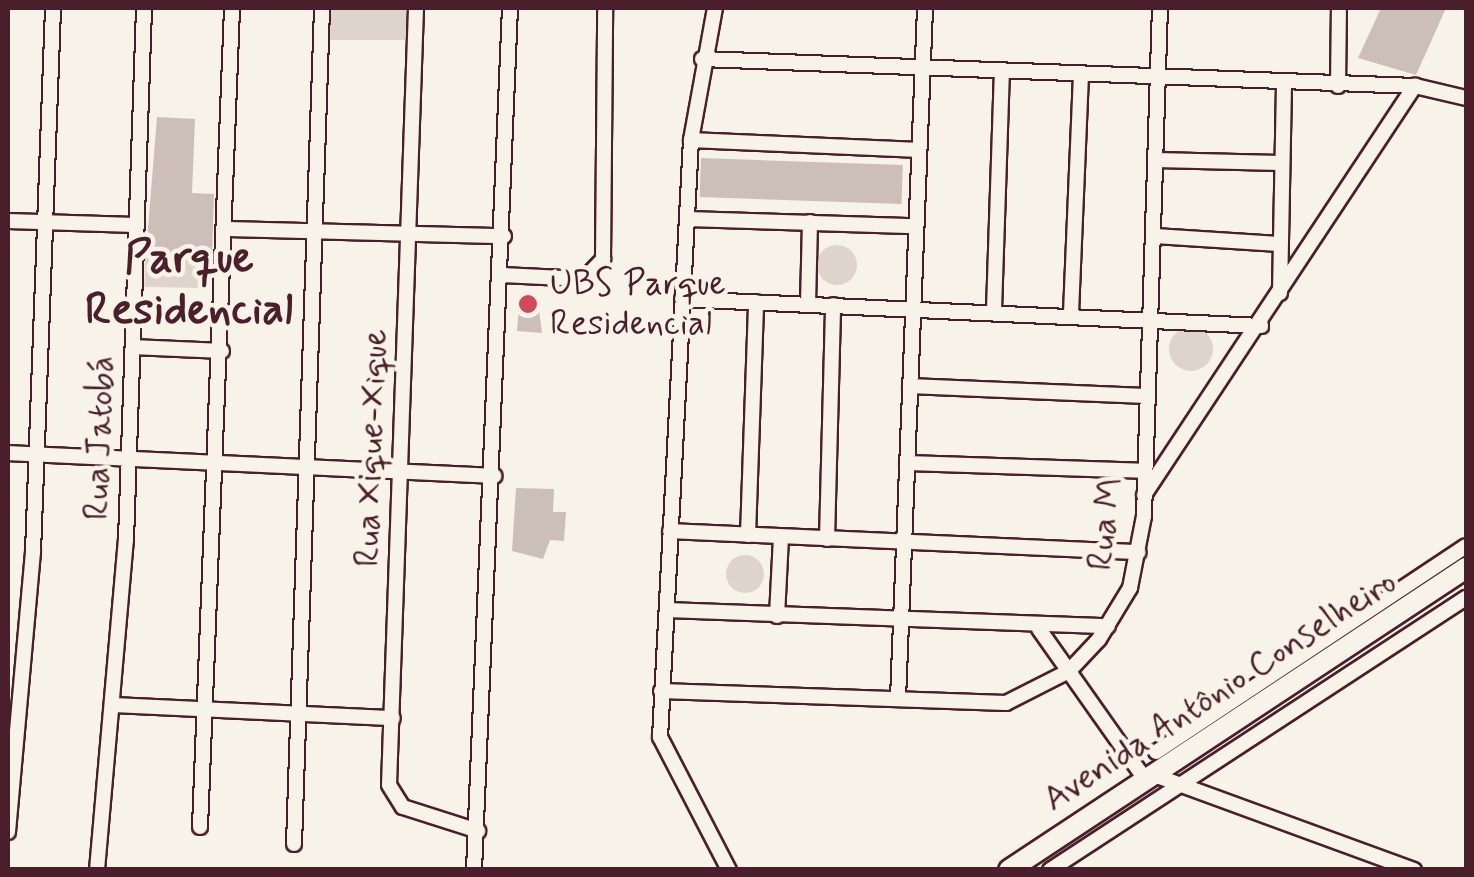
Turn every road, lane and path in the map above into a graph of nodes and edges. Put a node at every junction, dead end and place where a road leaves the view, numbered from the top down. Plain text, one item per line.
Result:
1 (53, 8) edge
2 (144, 8) edge
3 (232, 8) edge
4 (322, 8) edge
5 (416, 8) edge
6 (510, 8) edge
7 (605, 8) edge
8 (715, 8) edge
9 (925, 8) edge
10 (1160, 8) edge
11 (1339, 8) edge
12 (702, 60) junction
13 (922, 70) junction
14 (1002, 73) junction
15 (1081, 77) junction
16 (1157, 77) junction
17 (1284, 84) junction
18 (1338, 86) junction
19 (1415, 86) junction
20 (1466, 98) edge
21 (691, 140) junction
22 (919, 150) junction
23 (1156, 160) junction
24 (1280, 163) junction
25 (687, 220) junction
26 (8, 221) edge
27 (47, 221) junction
28 (810, 222) junction
29 (136, 225) junction
30 (916, 226) junction
31 (228, 229) junction
32 (315, 232) junction
33 (411, 233) junction
34 (504, 236) junction
35 (1155, 236) junction
36 (1280, 244) junction
37 (502, 275) junction
38 (1280, 296) junction
39 (682, 299) junction
40 (756, 302) junction
41 (808, 304) junction
42 (833, 305) junction
43 (913, 306) junction
44 (994, 310) junction
45 (1071, 312) junction
46 (1148, 315) junction
47 (1261, 326) junction
48 (133, 348) junction
49 (222, 351) junction
50 (910, 386) junction
51 (1145, 396) junction
52 (36, 452) junction
53 (8, 453) edge
54 (130, 455) junction
55 (221, 462) junction
56 (907, 464) junction
57 (307, 470) junction
58 (1143, 471) junction
59 (400, 474) junction
60 (494, 476) junction
61 (1144, 495) junction
62 (670, 531) junction
63 (748, 536) junction
64 (781, 537) junction
65 (828, 539) junction
66 (904, 541) junction
67 (1466, 546) edge
68 (1138, 552) junction
69 (1466, 568) edge
70 (1466, 598) edge
71 (667, 610) junction
72 (777, 616) junction
73 (901, 620) junction
74 (1108, 626) junction
75 (1040, 630) junction
76 (1069, 671) junction
77 (661, 691) junction
78 (898, 699) junction
79 (115, 705) junction
80 (206, 707) junction
81 (303, 713) junction
82 (393, 718) junction
83 (1156, 752) dead end
84 (1149, 777) junction
85 (1182, 785) junction
86 (200, 827) dead end
87 (478, 831) junction
88 (8, 832) edge
89 (294, 844) dead end
90 (97, 870) edge
91 (474, 870) edge
92 (729, 870) edge
93 (1009, 870) edge
94 (1050, 870) edge
95 (1414, 870) edge

1 - 27 street
2 - 29 street, Rua Jatobá
3 - 31 street
4 - 32 street
5 - 33 street, Rua Xique-Xique
6 - 34 street
7 - 37 street
8 - 12 street
9 - 13 street
10 - 16 street, Rua M
11 - 18 street
12 - 13 street
12 - 21 street
13 - 14 street
13 - 22 street
14 - 15 street
14 - 44 street
15 - 16 street
15 - 45 street
16 - 17 street
16 - 23 street, Rua M
17 - 18 street
17 - 24 street
18 - 19 street
19 - 20 street
19 - 38 street
21 - 22 street
21 - 25 street
22 - 30 street
23 - 24 street
23 - 35 street, Rua M
24 - 36 street
25 - 28 street
25 - 39 street
26 - 27 street
27 - 29 street
27 - 52 street
28 - 30 street
28 - 41 street
29 - 48 street, Rua Jatobá
30 - 43 street
31 - 32 street
31 - 49 street
32 - 33 street
32 - 57 street
33 - 34 street
33 - 59 street, Rua Xique-Xique
34 - 37 street
35 - 36 street
35 - 46 street, Rua M
36 - 38 street
37 - 60 street
38 - 47 street
39 - 40 street
39 - 62 street
40 - 41 street
40 - 63 street
41 - 42 street
42 - 43 street
42 - 65 street
43 - 44 street
43 - 50 street
44 - 45 street
45 - 46 street
46 - 47 street
46 - 51 street, Rua M
47 - 61 street
48 - 49 street
48 - 54 street, Rua Jatobá
49 - 55 street
50 - 51 street
50 - 56 street
51 - 58 street, Rua M
52 - 53 street
52 - 54 street
52 - 88 street
54 - 55 street
54 - 79 street, Rua Jatobá
55 - 57 street
55 - 80 street
56 - 58 street
56 - 66 street
57 - 59 street
57 - 81 street
58 - 61 street, Rua M
59 - 60 street
59 - 82 street, Rua Xique-Xique
60 - 87 street
61 - 68 street, Rua M
62 - 63 street
62 - 71 street
63 - 64 street
64 - 65 street
64 - 72 street
65 - 66 street
66 - 68 street
66 - 73 street
67 - 83 street
68 - 74 street, Rua M
69 - 84 street, Avenida Antônio Conselheiro
70 - 85 street
71 - 72 street
71 - 77 street
72 - 73 street
73 - 75 street
73 - 78 street
74 - 75 street
74 - 76 street, Rua M
75 - 76 street
76 - 78 street, Rua M
76 - 84 street
77 - 78 street, Rua M
77 - 92 street
79 - 80 street
79 - 90 street, Rua Jatobá
80 - 81 street
80 - 86 street
81 - 82 street
81 - 89 street
82 - 87 street, Rua Xique-Xique
84 - 85 street
84 - 93 street, Avenida Antônio Conselheiro
85 - 94 street
85 - 95 street
87 - 91 street

